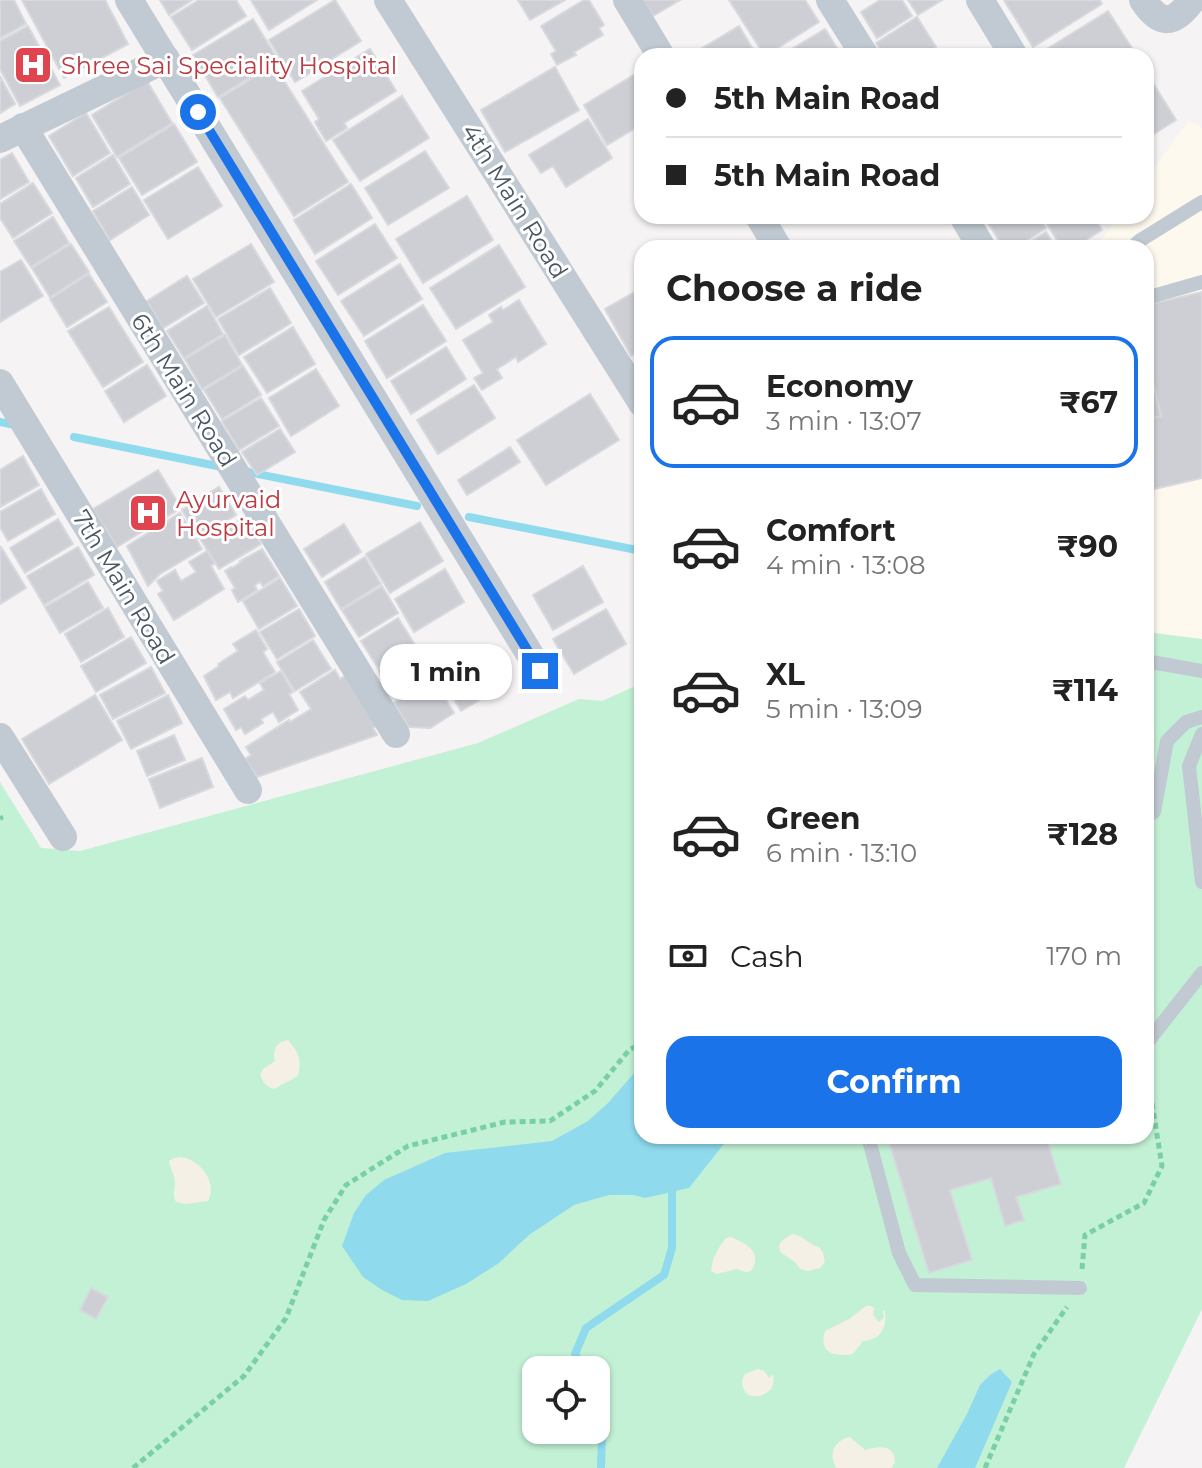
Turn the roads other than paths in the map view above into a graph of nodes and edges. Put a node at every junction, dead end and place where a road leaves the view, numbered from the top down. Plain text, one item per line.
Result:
1 (129, 0) edge
2 (627, 0) edge
3 (830, 0) edge
4 (980, 0) edge
5 (1143, 0) edge
6 (1192, 0) edge
7 (396, 3) edge
8 (656, 48) edge
9 (860, 48) edge
10 (1009, 48) edge
11 (166, 59) junction
12 (12, 133) edge
13 (1202, 202) edge
14 (1141, 240) edge
15 (1202, 282) edge
16 (1154, 296) edge
17 (0, 383) edge
18 (634, 390) edge
19 (1154, 662) edge
20 (540, 671) dead end
21 (1202, 671) edge
22 (1202, 717) edge
23 (396, 734) dead end
24 (1202, 734) edge
25 (0, 737) edge
26 (248, 790) dead end
27 (1154, 812) edge
28 (63, 837) dead end
29 (1202, 882) edge
30 (1202, 973) edge
31 (1154, 1034) edge
32 (870, 1144) edge
33 (1080, 1288) dead end

1 - 11 street
2 - 8 street
3 - 9 street
4 - 10 street
5 - 6 street
7 - 18 street, 4th Main Road
11 - 12 street
11 - 20 street
12 - 23 street, 6th Main Road
13 - 14 lane
15 - 16 lane
17 - 26 street, 7th Main Road
19 - 21 lane
22 - 27 lane
24 - 29 lane
25 - 28 street
30 - 31 lane
32 - 33 lane

